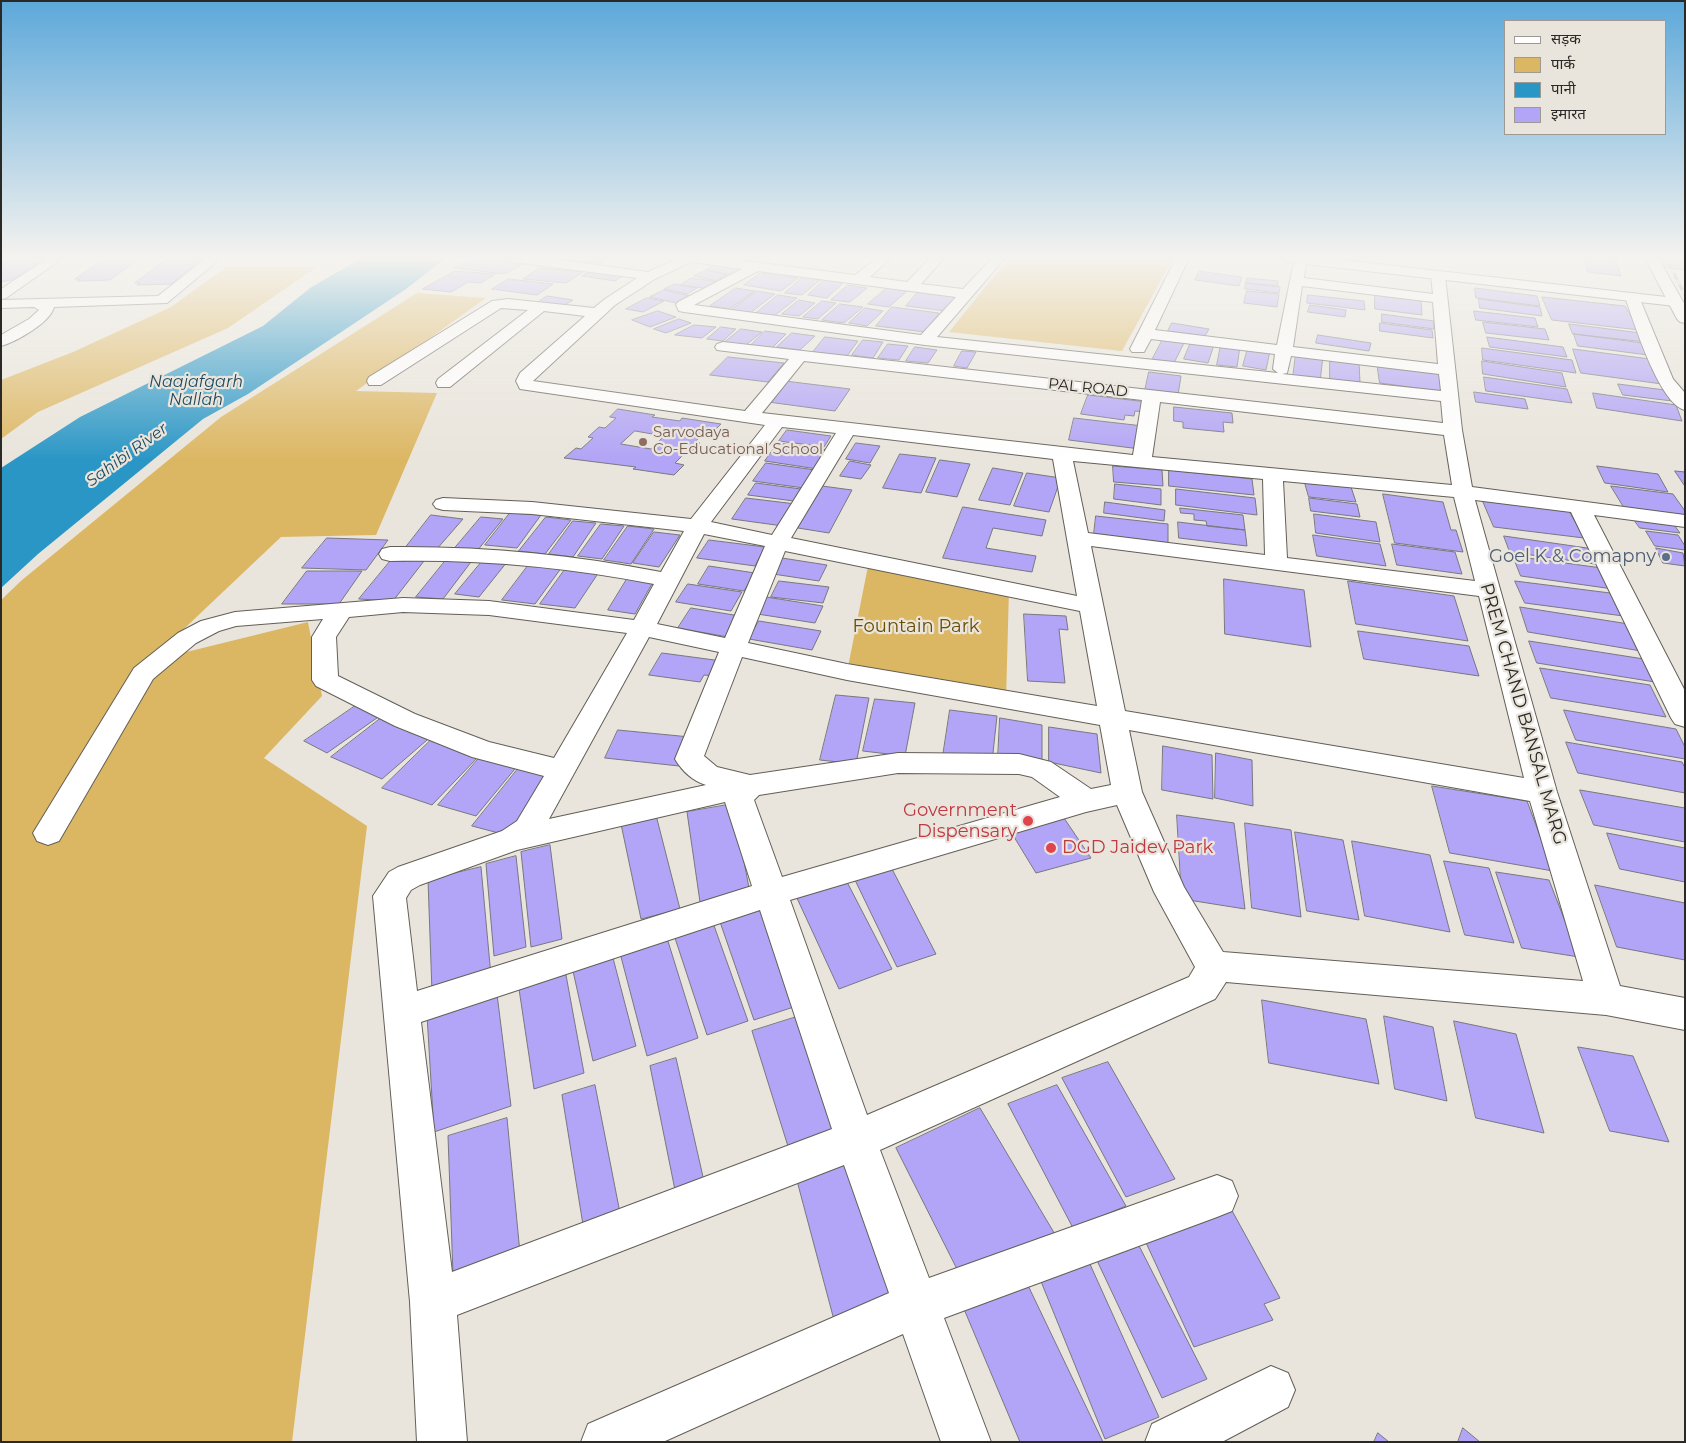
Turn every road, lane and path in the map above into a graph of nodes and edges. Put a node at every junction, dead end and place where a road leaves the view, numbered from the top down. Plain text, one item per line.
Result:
1 (26, 325) edge
2 (463, 325) edge
3 (517, 325) edge
4 (584, 325) edge
5 (815, 325) edge
6 (938, 325) edge
7 (1150, 325) edge
8 (1288, 325) edge
9 (1443, 325) edge
10 (1643, 325) edge
11 (1146, 334) junction
12 (925, 340) junction
13 (1, 341) edge
14 (723, 347) dead end
15 (1283, 350) junction
16 (800, 356) junction
17 (1131, 362) junction
18 (1448, 370) junction
19 (1279, 379) junction
20 (375, 381) dead end
21 (444, 383) dead end
22 (1124, 392) junction
23 (1152, 395) junction
24 (1450, 398) junction
25 (1685, 405) edge
26 (749, 417) junction
27 (777, 421) junction
28 (848, 429) junction
29 (1453, 430) junction
30 (1062, 454) junction
31 (1142, 461) junction
32 (1273, 473) junction
33 (1463, 492) junction
34 (443, 504) dead end
35 (1579, 507) junction
36 (1685, 521) edge
37 (697, 526) junction
38 (1078, 538) junction
39 (778, 542) junction
40 (390, 554) dead end
41 (1276, 563) junction
42 (668, 580) junction
43 (1488, 590) junction
44 (1092, 606) junction
45 (341, 610) junction
46 (642, 628) junction
47 (733, 648) junction
48 (1113, 717) junction
49 (1685, 718) edge
50 (562, 770) junction
51 (750, 786) junction
52 (1127, 792) junction
53 (1542, 792) junction
54 (1086, 801) junction
55 (48, 833) dead end
56 (513, 839) junction
57 (771, 893) junction
58 (1213, 966) junction
59 (1606, 999) junction
60 (402, 1012) junction
61 (1685, 1014) edge
62 (856, 1140) junction
63 (1217, 1196) dead end
64 (433, 1302) junction
65 (916, 1305) junction
66 (1271, 1390) dead end
67 (442, 1442) edge
68 (606, 1442) edge
69 (966, 1442) edge
70 (1170, 1442) edge

1 - 13 street
2 - 20 street
3 - 21 street
4 - 26 street
5 - 12 street
6 - 12 street
7 - 11 street
8 - 15 street
9 - 18 street, PREM CHAND BANSAL MARG
10 - 25 street
11 - 15 street
11 - 17 street
12 - 17 street
14 - 16 street, PAL ROAD
15 - 18 street
15 - 19 street
16 - 22 street, PAL ROAD
16 - 26 street
17 - 19 street
17 - 22 street
18 - 24 street, PREM CHAND BANSAL MARG
19 - 24 street
22 - 23 street, PAL ROAD
23 - 29 street, PAL ROAD
23 - 31 street
24 - 29 street, PREM CHAND BANSAL MARG
26 - 27 street
27 - 28 street
27 - 37 street
28 - 30 street
28 - 39 street
29 - 33 street, PREM CHAND BANSAL MARG
30 - 31 street
30 - 38 street
31 - 32 street
32 - 33 street
32 - 41 street
33 - 35 street
33 - 43 street, PREM CHAND BANSAL MARG
34 - 37 street
35 - 36 street
35 - 49 street
37 - 39 street
37 - 42 street
38 - 41 street
38 - 44 street
39 - 44 street
39 - 47 street
40 - 42 street
41 - 43 street
42 - 46 street
43 - 53 street, PREM CHAND BANSAL MARG
44 - 48 street
45 - 46 street
45 - 50 street
45 - 55 street
46 - 47 street
46 - 50 street
47 - 48 street
47 - 51 street
48 - 52 street
48 - 53 street
50 - 56 street
51 - 54 street
51 - 56 street
51 - 57 street
52 - 54 street
52 - 58 street
53 - 59 street, PREM CHAND BANSAL MARG
54 - 57 street
56 - 60 street
57 - 60 street
57 - 62 street
58 - 59 street
58 - 62 street
59 - 61 street
60 - 64 street
62 - 64 street
62 - 65 street
63 - 65 street
64 - 67 street
65 - 68 street
65 - 69 street
66 - 70 street

